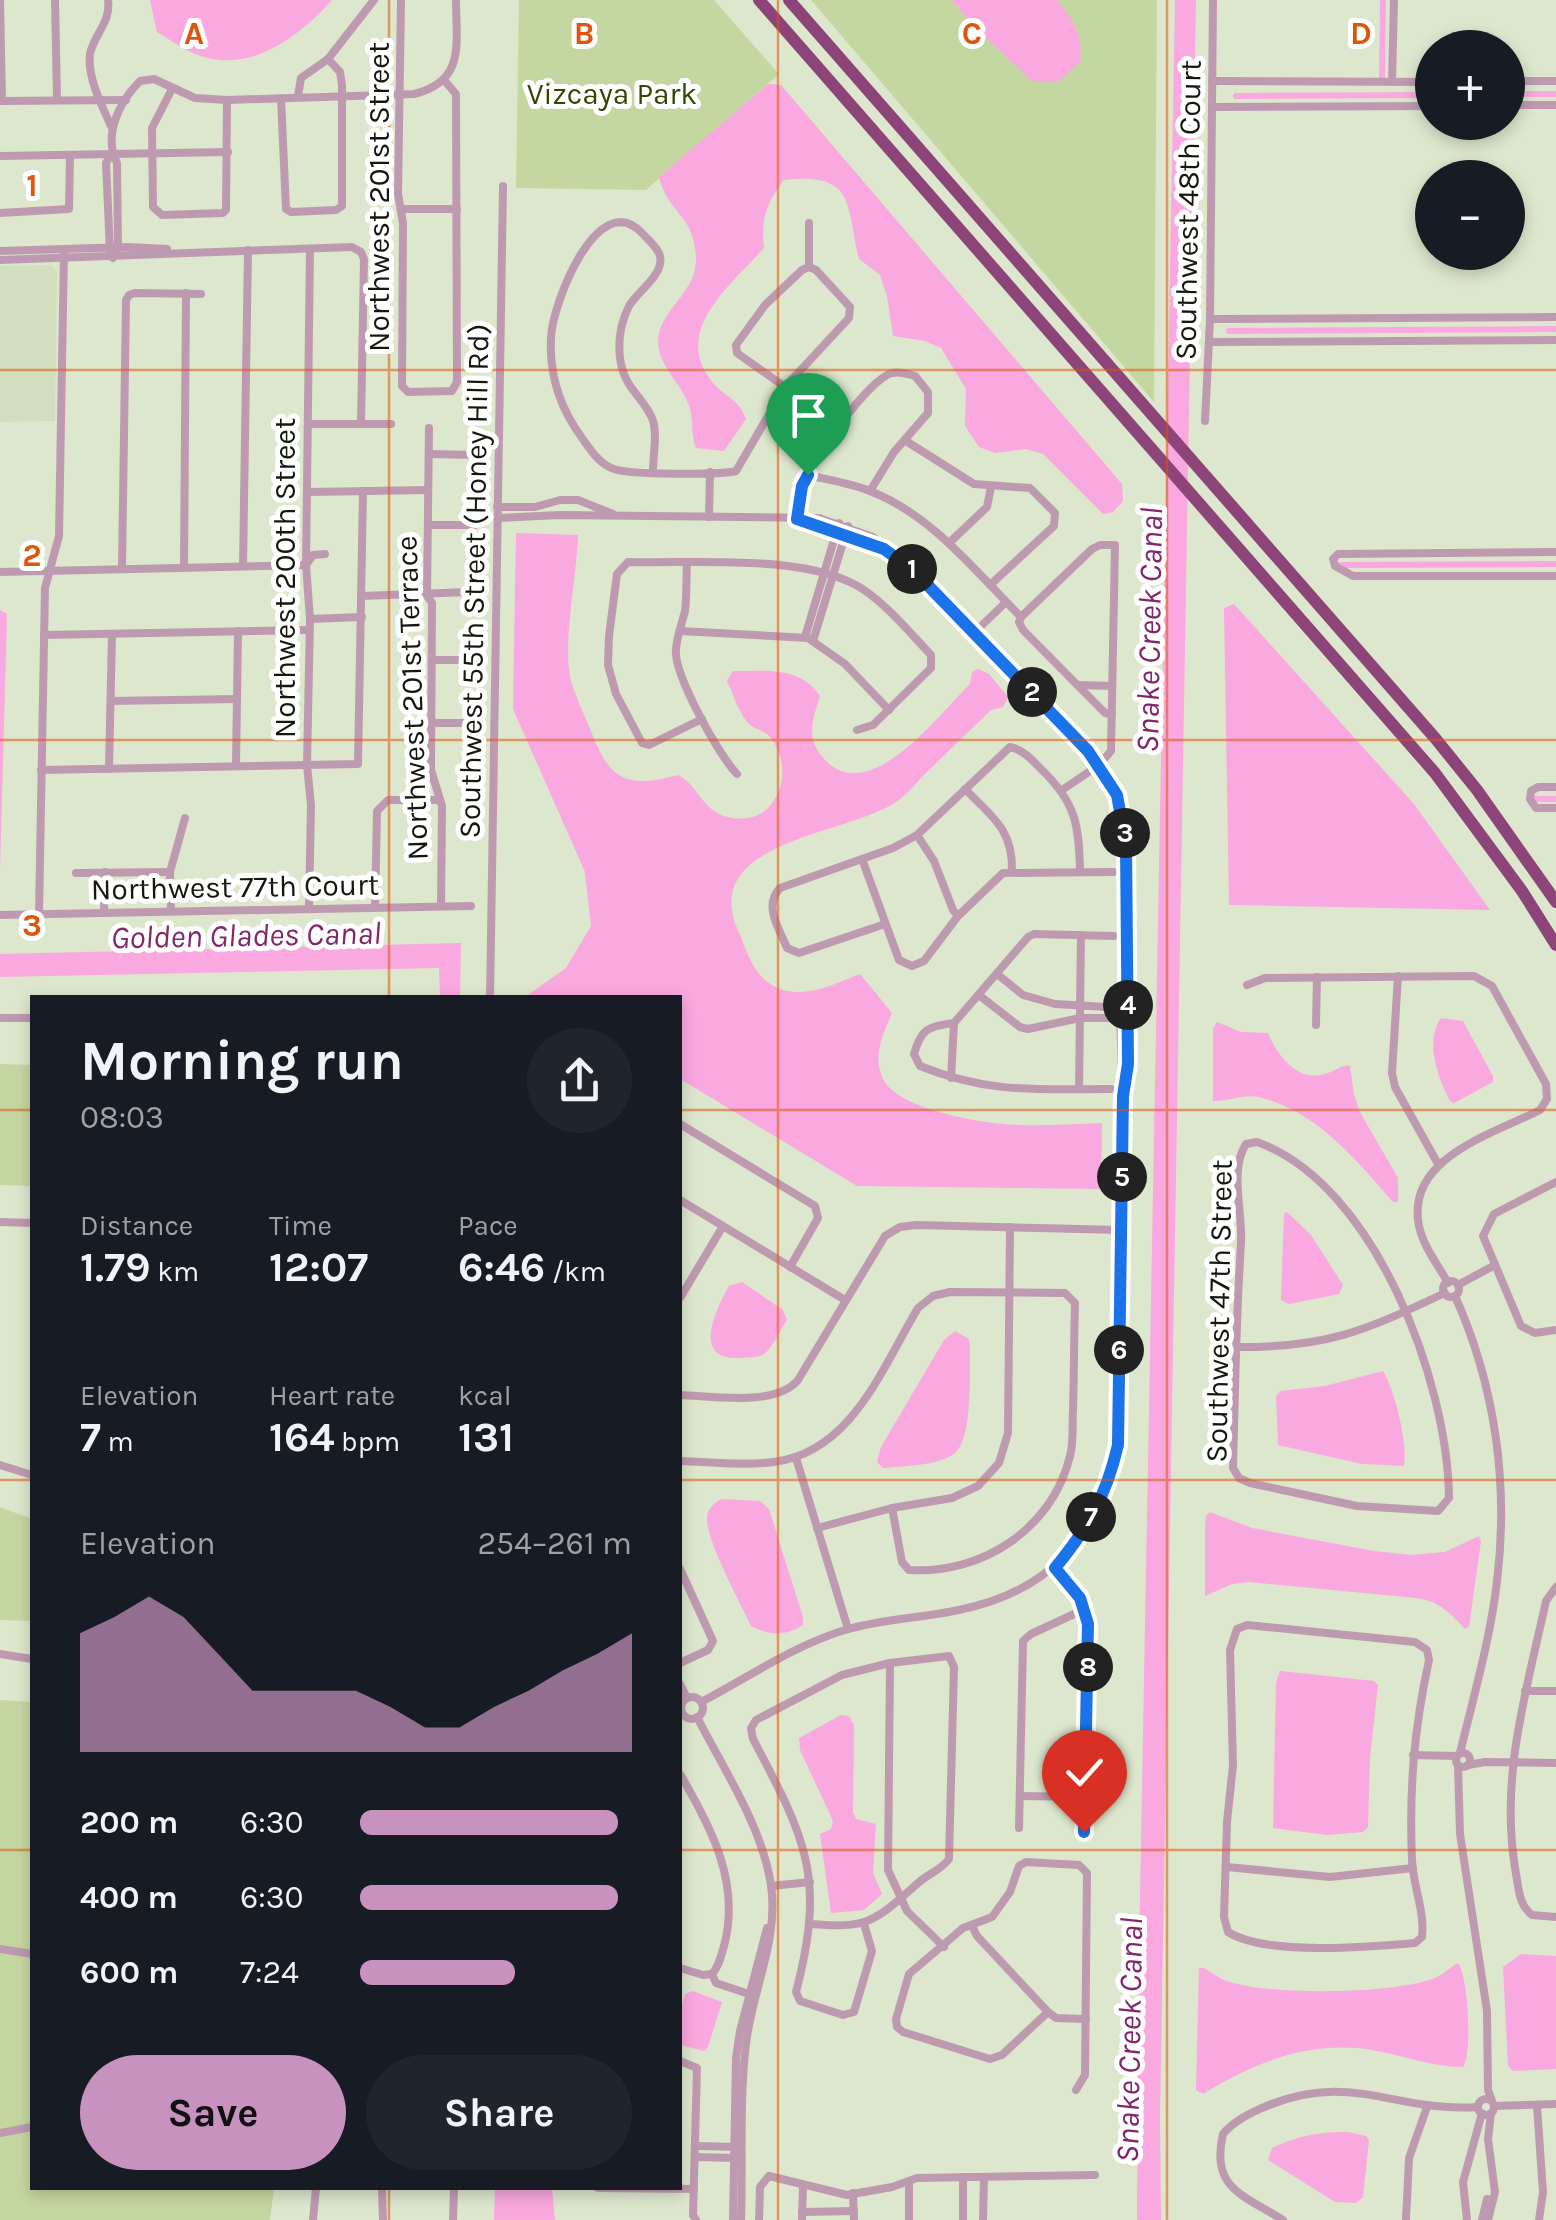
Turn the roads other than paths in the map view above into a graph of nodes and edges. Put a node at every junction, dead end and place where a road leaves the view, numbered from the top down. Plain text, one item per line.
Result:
1 (0, 0) edge
2 (55, 0) edge
3 (108, 0) edge
4 (374, 0) edge
5 (401, 0) edge
6 (456, 0) edge
7 (759, 0) edge
8 (789, 0) edge
9 (1213, 0) edge
10 (1394, 0) edge
11 (0, 45) edge
12 (328, 59) junction
13 (444, 80) junction
14 (1212, 81) junction
15 (1525, 81) edge
16 (1556, 81) edge
17 (1392, 82) junction
18 (1415, 82) edge
19 (172, 90) junction
20 (401, 94) junction
21 (298, 96) junction
22 (340, 96) junction
23 (282, 98) junction
24 (100, 99) junction
25 (1, 100) edge
26 (57, 100) junction
27 (126, 100) junction
28 (227, 100) junction
29 (1525, 105) edge
30 (1556, 105) edge
31 (1415, 106) edge
32 (1212, 107) junction
33 (111, 126) junction
34 (228, 152) junction
35 (112, 153) junction
36 (152, 153) junction
37 (70, 155) junction
38 (0, 156) edge
39 (503, 186) dead end
40 (401, 209) junction
41 (457, 209) junction
42 (0, 213) edge
43 (809, 223) dead end
44 (113, 248) junction
45 (310, 249) junction
46 (248, 250) junction
47 (0, 251) edge
48 (192, 252) junction
49 (64, 254) junction
50 (113, 258) junction
51 (0, 260) edge
52 (809, 268) junction
53 (350, 291) dead end
54 (364, 291) junction
55 (186, 293) junction
56 (201, 294) dead end
57 (1556, 316) edge
58 (1210, 319) junction
59 (1556, 340) edge
60 (1209, 342) junction
61 (348, 356) dead end
62 (362, 356) junction
63 (785, 387) junction
64 (1206, 420) dead end
65 (308, 424) junction
66 (361, 424) junction
67 (391, 424) dead end
68 (430, 428) dead end
69 (906, 440) junction
70 (430, 454) junction
71 (474, 455) dead end
72 (652, 471) junction
73 (710, 472) junction
74 (808, 475) junction
75 (991, 488) junction
76 (363, 490) junction
77 (428, 490) junction
78 (870, 491) junction
79 (308, 492) junction
80 (497, 507) junction
81 (622, 517) junction
82 (709, 517) junction
83 (496, 518) junction
84 (797, 519) junction
85 (428, 525) junction
86 (475, 525) dead end
87 (842, 529) junction
88 (949, 542) junction
89 (1556, 552) edge
90 (325, 554) dead end
91 (687, 564) junction
92 (306, 565) junction
93 (243, 566) junction
94 (184, 567) junction
95 (122, 568) junction
96 (48, 571) junction
97 (0, 572) edge
98 (829, 574) junction
99 (1556, 576) edge
100 (990, 586) junction
101 (469, 592) dead end
102 (361, 596) junction
103 (427, 596) junction
104 (1006, 602) junction
105 (362, 617) junction
106 (1021, 617) junction
107 (310, 619) junction
108 (309, 630) junction
109 (680, 631) junction
110 (238, 632) junction
111 (974, 632) junction
112 (112, 634) junction
113 (44, 635) junction
114 (809, 639) junction
115 (432, 660) junction
116 (476, 660) dead end
117 (1078, 685) junction
118 (1112, 686) junction
119 (308, 687) junction
120 (323, 687) dead end
121 (237, 699) junction
122 (111, 701) junction
123 (889, 710) junction
124 (1112, 714) junction
125 (702, 719) junction
126 (432, 723) junction
127 (475, 723) dead end
128 (858, 730) dead end
129 (307, 765) junction
130 (1099, 765) junction
131 (236, 766) junction
132 (110, 768) junction
133 (42, 770) junction
134 (737, 774) dead end
135 (1556, 787) edge
136 (964, 789) junction
137 (1062, 790) junction
138 (440, 800) junction
139 (1556, 808) edge
140 (185, 818) dead end
141 (917, 835) junction
142 (862, 859) junction
143 (1012, 870) junction
144 (76, 872) dead end
145 (105, 872) junction
146 (170, 872) junction
147 (1080, 872) junction
148 (1113, 872) dead end
149 (1556, 902) edge
150 (441, 906) junction
151 (471, 906) dead end
152 (375, 907) junction
153 (309, 908) junction
154 (170, 910) junction
155 (104, 912) junction
156 (40, 914) junction
157 (0, 915) edge
158 (958, 916) junction
159 (885, 924) junction
160 (1081, 935) junction
161 (1114, 936) dead end
162 (1556, 945) edge
163 (996, 974) junction
164 (1398, 976) junction
165 (1317, 977) junction
166 (1247, 985) dead end
167 (490, 995) edge
168 (980, 996) junction
169 (1080, 1006) junction
170 (1124, 1013) junction
171 (0, 1018) edge
172 (30, 1018) edge
173 (1080, 1018) junction
174 (954, 1023) junction
175 (1316, 1025) dead end
176 (951, 1078) junction
177 (1079, 1089) junction
178 (1111, 1089) dead end
179 (682, 1125) edge
180 (1438, 1164) junction
181 (1556, 1182) edge
182 (682, 1201) edge
183 (0, 1222) edge
184 (30, 1223) edge
185 (723, 1226) junction
186 (1010, 1227) junction
187 (1121, 1230) junction
188 (1495, 1265) junction
189 (790, 1267) junction
190 (1452, 1284) junction
191 (1010, 1293) junction
192 (682, 1295) edge
193 (1450, 1295) junction
194 (846, 1300) junction
195 (1406, 1312) junction
196 (1556, 1330) edge
197 (1236, 1347) junction
198 (682, 1395) edge
199 (796, 1458) junction
200 (682, 1461) edge
201 (0, 1465) edge
202 (30, 1473) edge
203 (892, 1508) junction
204 (817, 1528) junction
205 (1055, 1568) junction
206 (1556, 1587) edge
207 (684, 1588) edge
208 (1084, 1609) junction
209 (848, 1629) junction
210 (0, 1654) edge
211 (30, 1659) edge
212 (682, 1663) edge
213 (890, 1663) junction
214 (682, 1688) edge
215 (1525, 1691) junction
216 (1556, 1691) edge
217 (687, 1698) junction
218 (702, 1702) junction
219 (682, 1705) edge
220 (682, 1714) edge
221 (697, 1718) junction
222 (1412, 1756) junction
223 (1462, 1760) junction
224 (1511, 1763) junction
225 (1556, 1763) edge
226 (682, 1778) edge
227 (1020, 1796) junction
228 (1084, 1797) junction
229 (1019, 1828) dead end
230 (1084, 1832) dead end
231 (1227, 1867) junction
232 (1413, 1868) junction
233 (810, 1882) junction
234 (771, 1886) junction
235 (900, 1900) junction
236 (1556, 1917) edge
237 (811, 1924) junction
238 (864, 1924) junction
239 (972, 1926) junction
240 (944, 1947) junction
241 (0, 1949) edge
242 (30, 1954) edge
243 (682, 1969) edge
244 (712, 1974) junction
245 (746, 1993) dead end
246 (1048, 2012) junction
247 (1086, 2019) junction
248 (682, 2062) edge
249 (1076, 2090) dead end
250 (1556, 2104) edge
251 (1536, 2106) junction
252 (1427, 2107) junction
253 (1486, 2107) junction
254 (30, 2126) edge
255 (0, 2133) edge
256 (696, 2146) junction
257 (739, 2147) junction
258 (696, 2157) junction
259 (739, 2158) junction
260 (1094, 2175) dead end
261 (963, 2177) junction
262 (984, 2177) junction
263 (909, 2181) junction
264 (1492, 2183) junction
265 (803, 2185) junction
266 (682, 2189) edge
267 (694, 2189) junction
268 (316, 2190) edge
269 (382, 2190) edge
270 (454, 2190) edge
271 (1543, 2192) junction
272 (1556, 2192) edge
273 (853, 2193) junction
274 (802, 2216) edge
275 (854, 2216) edge
276 (313, 2220) edge
277 (382, 2220) edge
278 (453, 2220) edge
279 (696, 2220) edge
280 (733, 2220) edge
281 (741, 2220) edge
282 (759, 2220) edge
283 (909, 2220) edge
284 (964, 2220) edge
285 (983, 2220) edge
286 (1284, 2220) edge
287 (1406, 2220) edge
288 (1468, 2220) edge
289 (1485, 2220) edge
290 (1539, 2220) edge

1 - 11 street
2 - 26 street
3 - 24 street
4 - 12 street
5 - 20 street, Northwest 201st Street
6 - 13 street
7 - 162 highway
8 - 149 highway
9 - 14 street, Southwest 48th Court
10 - 17 street
11 - 25 street
12 - 21 street
12 - 22 street
13 - 20 street
13 - 41 street
14 - 17 street
14 - 32 street, Southwest 48th Court
15 - 16 street
17 - 18 street
19 - 27 street
19 - 28 street
19 - 36 street
20 - 22 street
20 - 40 street, Northwest 201st Street
21 - 22 street
21 - 23 street
22 - 23 street
23 - 28 street
24 - 26 street
24 - 27 street
24 - 33 street
25 - 26 street
27 - 33 street
28 - 34 street
29 - 30 street
31 - 32 street
32 - 58 street, Southwest 48th Court
33 - 35 street
34 - 36 street
34 - 36 street
35 - 36 street
35 - 37 street
35 - 44 street
37 - 38 street
37 - 42 street
39 - 80 street, Southwest 55th Street (Honey Hill Rd)
40 - 41 street
40 - 41 street, Northwest 201st Street
43 - 52 street
44 - 48 street
44 - 49 street
44 - 50 street
45 - 46 street
45 - 54 street
45 - 65 street, Northwest 200th Street
46 - 48 street
46 - 93 street
47 - 49 street
48 - 50 street
49 - 50 street
49 - 51 street
49 - 96 street
52 - 63 street
52 - 63 street
53 - 54 street
54 - 62 street
55 - 56 street
55 - 94 street
55 - 95 street
57 - 58 street
58 - 60 street, Southwest 48th Court
59 - 60 street
60 - 64 street, Southwest 48th Court
61 - 62 street
62 - 66 street
63 - 73 street
65 - 66 street
65 - 79 street, Northwest 200th Street
66 - 67 street
68 - 70 street, Northwest 201st Terrace
69 - 74 street
69 - 75 street
69 - 78 street
70 - 71 street
70 - 77 street, Northwest 201st Terrace
72 - 72 street
72 - 73 street
73 - 82 street
74 - 78 street
74 - 84 street
75 - 88 street
75 - 100 street
76 - 77 street
76 - 79 street
76 - 102 street
77 - 85 street, Northwest 201st Terrace
78 - 88 street
79 - 92 street, Northwest 200th Street
80 - 81 street
80 - 83 street, Southwest 55th Street (Honey Hill Rd)
81 - 82 street
81 - 83 street
82 - 84 street
83 - 167 street, Southwest 55th Street (Honey Hill Rd)
84 - 87 street
85 - 86 street
85 - 103 street, Northwest 201st Terrace
87 - 98 street
87 - 111 street
88 - 100 street
89 - 99 street
90 - 92 street
91 - 98 street
91 - 109 street
91 - 125 street
92 - 93 street
92 - 107 street, Northwest 200th Street
93 - 94 street
94 - 95 street
95 - 96 street
96 - 97 street
96 - 113 street
98 - 114 street
98 - 123 street
100 - 104 street
101 - 103 street
102 - 103 street
102 - 105 street
103 - 115 street, Northwest 201st Terrace
104 - 106 street
104 - 111 street
105 - 107 street
105 - 129 street
106 - 117 street
106 - 118 street
107 - 108 street, Northwest 200th Street
108 - 110 street
108 - 119 street, Northwest 200th Street
109 - 114 street
109 - 125 street
110 - 112 street
110 - 121 street
111 - 130 street
112 - 113 street
112 - 122 street
113 - 133 street
114 - 123 street
115 - 116 street
115 - 126 street, Northwest 201st Terrace
117 - 118 street
117 - 124 street
118 - 124 street
119 - 120 street
119 - 129 street, Northwest 200th Street
121 - 122 street
121 - 131 street
122 - 132 street
123 - 128 street
124 - 130 street
125 - 134 street
126 - 127 street
126 - 138 street, Northwest 201st Terrace
129 - 131 street
129 - 153 street, Northwest 200th Street
130 - 137 street
130 - 170 street
131 - 132 street
132 - 133 street
133 - 156 street
135 - 139 street
136 - 137 street
136 - 141 street
136 - 143 street
137 - 147 street
138 - 150 street, Northwest 201st Terrace
138 - 152 street
140 - 146 street
141 - 142 street
141 - 158 street
142 - 159 street
142 - 159 street
143 - 147 street
143 - 158 street
144 - 145 street
145 - 146 street
145 - 155 street
146 - 154 street
147 - 148 street
150 - 151 street, Northwest 77th Court
150 - 152 street, Northwest 77th Court
152 - 153 street, Northwest 77th Court
153 - 154 street, Northwest 77th Court
154 - 155 street, Northwest 77th Court
155 - 156 street, Northwest 77th Court
156 - 157 street, Northwest 77th Court
158 - 159 street
160 - 161 street
160 - 163 street
160 - 169 street
163 - 168 street
163 - 169 street
164 - 165 street
164 - 180 street
164 - 180 street
165 - 166 street
165 - 175 street
168 - 173 street
168 - 174 street
169 - 170 street
169 - 173 street
170 - 173 street
170 - 187 street
171 - 172 street
173 - 177 street
174 - 176 street
174 - 176 street
176 - 177 street
177 - 178 street
179 - 189 street
180 - 190 street
181 - 188 street
182 - 185 street
183 - 184 street
185 - 189 street
185 - 192 street
186 - 187 street
186 - 191 street
186 - 194 street
187 - 205 street
188 - 190 street
188 - 196 street
189 - 194 street
190 - 193 street
191 - 199 street
191 - 203 street
191 - 203 street
193 - 195 street
193 - 223 street
194 - 198 street
195 - 197 street
195 - 197 street, Southwest 47th Street
195 - 197 street, Southwest 47th Street
199 - 200 street
199 - 204 street
201 - 202 street
203 - 204 street
204 - 209 street
205 - 208 street
205 - 209 street
206 - 215 street
207 - 212 street
208 - 227 street
208 - 228 street
209 - 218 street
210 - 211 street
213 - 233 street
213 - 235 street
213 - 235 street
214 - 217 street
215 - 216 street
215 - 224 street
217 - 218 street
217 - 219 street
218 - 221 street
220 - 221 street
221 - 234 street
222 - 223 street
222 - 231 street
222 - 232 street
223 - 224 street
223 - 253 street
224 - 225 street
224 - 236 street
226 - 244 street
227 - 228 street
227 - 229 street
228 - 230 street
231 - 232 street
231 - 232 street
233 - 234 street
233 - 237 street
234 - 257 street
235 - 238 street
235 - 240 street
237 - 238 street
237 - 238 street
239 - 240 street
239 - 246 street
239 - 247 street
240 - 246 street
241 - 242 street
243 - 244 street
244 - 245 street
246 - 247 street
247 - 249 street
248 - 256 street
250 - 251 street
251 - 253 street
251 - 271 street
252 - 253 street
252 - 286 street
252 - 287 street
253 - 264 street
253 - 288 street
254 - 255 street
256 - 257 street
256 - 258 street
257 - 259 street
258 - 259 street
258 - 267 street
259 - 280 street
259 - 281 street
260 - 262 street
261 - 262 street
261 - 263 street
261 - 284 street
262 - 285 street
263 - 273 street
263 - 283 street
264 - 289 street
264 - 289 street
265 - 273 street
265 - 274 street
265 - 282 street
266 - 267 street
267 - 279 street
268 - 276 street
269 - 277 street
270 - 278 street
271 - 272 street
271 - 290 street
273 - 275 street
274 - 275 street

